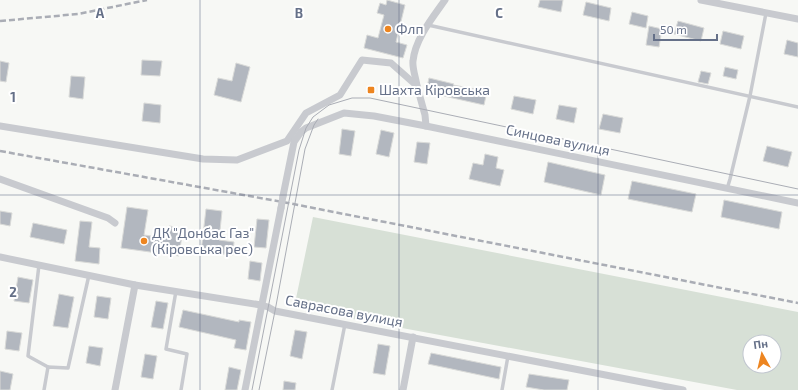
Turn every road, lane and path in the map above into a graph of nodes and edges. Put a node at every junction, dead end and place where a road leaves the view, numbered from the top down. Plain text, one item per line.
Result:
1 (445, 0) edge
2 (701, 0) edge
3 (766, 13) junction
4 (798, 19) edge
5 (427, 25) junction
6 (417, 86) junction
7 (750, 96) junction
8 (798, 107) edge
9 (0, 126) edge
10 (426, 126) junction
11 (0, 179) edge
12 (727, 189) junction
13 (798, 203) edge
14 (115, 223) dead end
15 (0, 257) edge
16 (38, 265) junction
17 (89, 275) junction
18 (135, 285) junction
19 (176, 291) junction
20 (261, 305) junction
21 (345, 324) junction
22 (413, 337) junction
23 (508, 355) junction
24 (48, 367) junction
25 (44, 390) edge
26 (115, 390) edge
27 (180, 390) edge
28 (245, 390) edge
29 (332, 390) edge
30 (403, 390) edge
31 (502, 390) edge
32 (683, 390) edge

1 - 5 street
2 - 3 street
3 - 4 street
3 - 7 lane
5 - 6 street
5 - 7 lane
6 - 9 street
6 - 10 street
7 - 8 lane
7 - 12 lane
10 - 12 street, Синцова вулиця
10 - 20 street, Синцова вулиця, bridge
11 - 14 street
12 - 13 street, Синцова вулиця
15 - 16 street, Саврасова вулиця
16 - 17 street, Саврасова вулиця
16 - 24 lane
17 - 18 street, Саврасова вулиця
17 - 24 lane
18 - 19 street, Саврасова вулиця
18 - 26 street
19 - 20 street, Саврасова вулиця
19 - 27 lane
20 - 21 street, Саврасова вулиця
20 - 28 street, Синцова вулиця
21 - 22 street, Саврасова вулиця
21 - 29 lane
22 - 23 street, Саврасова вулиця
22 - 30 street
23 - 31 lane
23 - 32 street, Саврасова вулиця
24 - 25 lane

